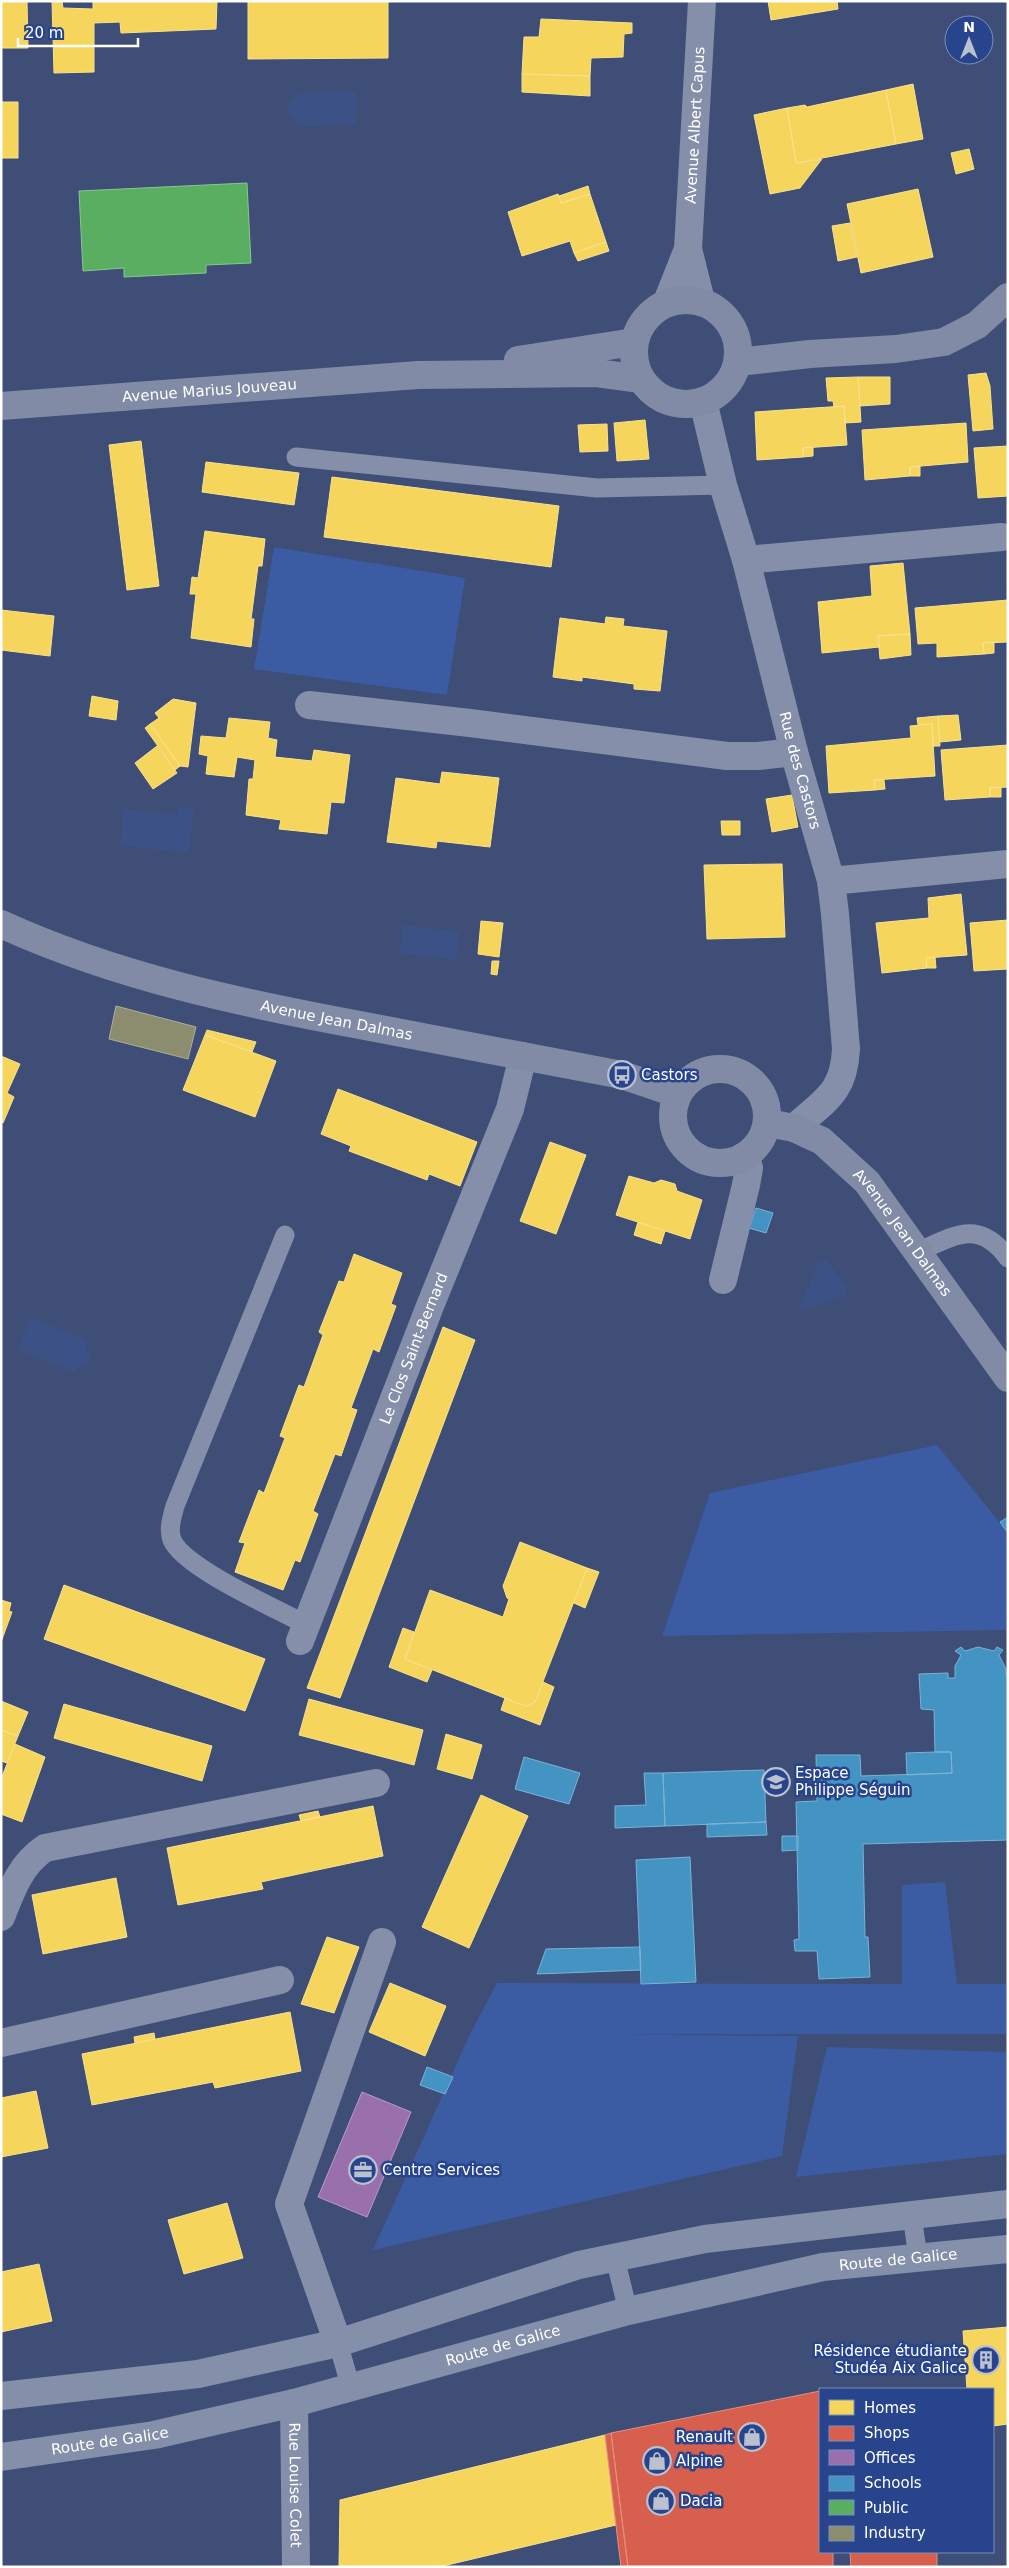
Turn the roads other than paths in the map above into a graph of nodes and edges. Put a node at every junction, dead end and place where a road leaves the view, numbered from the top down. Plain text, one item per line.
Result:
1 (702, 1) edge
2 (688, 249) junction
3 (1008, 297) edge
4 (701, 301) junction
5 (667, 302) junction
6 (634, 342) junction
7 (737, 350) junction
8 (418, 375) junction
9 (641, 378) junction
10 (703, 401) junction
11 (1, 406) edge
12 (296, 457) dead end
13 (723, 485) junction
14 (1002, 537) dead end
15 (746, 560) junction
16 (310, 706) dead end
17 (794, 752) junction
18 (1008, 864) edge
19 (830, 881) junction
20 (1, 924) edge
21 (523, 1056) junction
22 (678, 1094) junction
23 (768, 1123) junction
24 (794, 1128) junction
25 (745, 1156) junction
26 (285, 1235) dead end
27 (918, 1252) junction
28 (1008, 1258) edge
29 (723, 1280) dead end
30 (1008, 1378) edge
31 (303, 1633) joint
32 (376, 1783) dead end
33 (1, 1917) edge
34 (382, 1942) dead end
35 (280, 1980) dead end
36 (1, 2043) edge
37 (1008, 2204) edge
38 (912, 2215) junction
39 (1008, 2249) edge
40 (615, 2258) junction
41 (918, 2258) junction
42 (628, 2311) junction
43 (338, 2343) junction
44 (351, 2388) junction
45 (1, 2396) edge
46 (294, 2403) junction
47 (1, 2457) edge
48 (296, 2567) edge

1 - 2 street, Avenue Albert Capus
2 - 4 street, Avenue Albert Capus
2 - 5 street, Avenue Albert Capus
3 - 7 street
4 - 5 street
4 - 7 street
5 - 6 street
6 - 8 street, Avenue Marius Jouveau
6 - 9 street
7 - 10 street
8 - 9 street, Avenue Marius Jouveau
8 - 11 street, Avenue Marius Jouveau
9 - 10 street
10 - 13 street, Rue des Castors
12 - 13 lane
13 - 15 street, Rue des Castors
14 - 15 street
15 - 17 street, Rue des Castors
16 - 17 street
17 - 19 street, Rue des Castors
18 - 19 street
19 - 24 street, Rue des Castors
20 - 21 street, Avenue Jean Dalmas
21 - 22 street, Avenue Jean Dalmas
21 - 31 street, Le Clos Saint-Bernard
22 - 23 street
22 - 25 street
23 - 24 street, Avenue Jean Dalmas
23 - 25 street
24 - 27 street, Avenue Jean Dalmas
25 - 29 street
26 - 31 lane
27 - 28 lane
27 - 30 street, Avenue Jean Dalmas
32 - 33 street
34 - 43 street
35 - 36 street
37 - 38 main road
38 - 40 main road
38 - 41 lane
39 - 41 main road, Route de Galice
40 - 42 lane
40 - 43 main road
41 - 42 main road, Route de Galice
42 - 44 main road, Route de Galice
43 - 44 lane
43 - 45 main road
44 - 46 main road, Route de Galice
46 - 47 main road, Route de Galice
46 - 48 street, Rue Louise Colet

